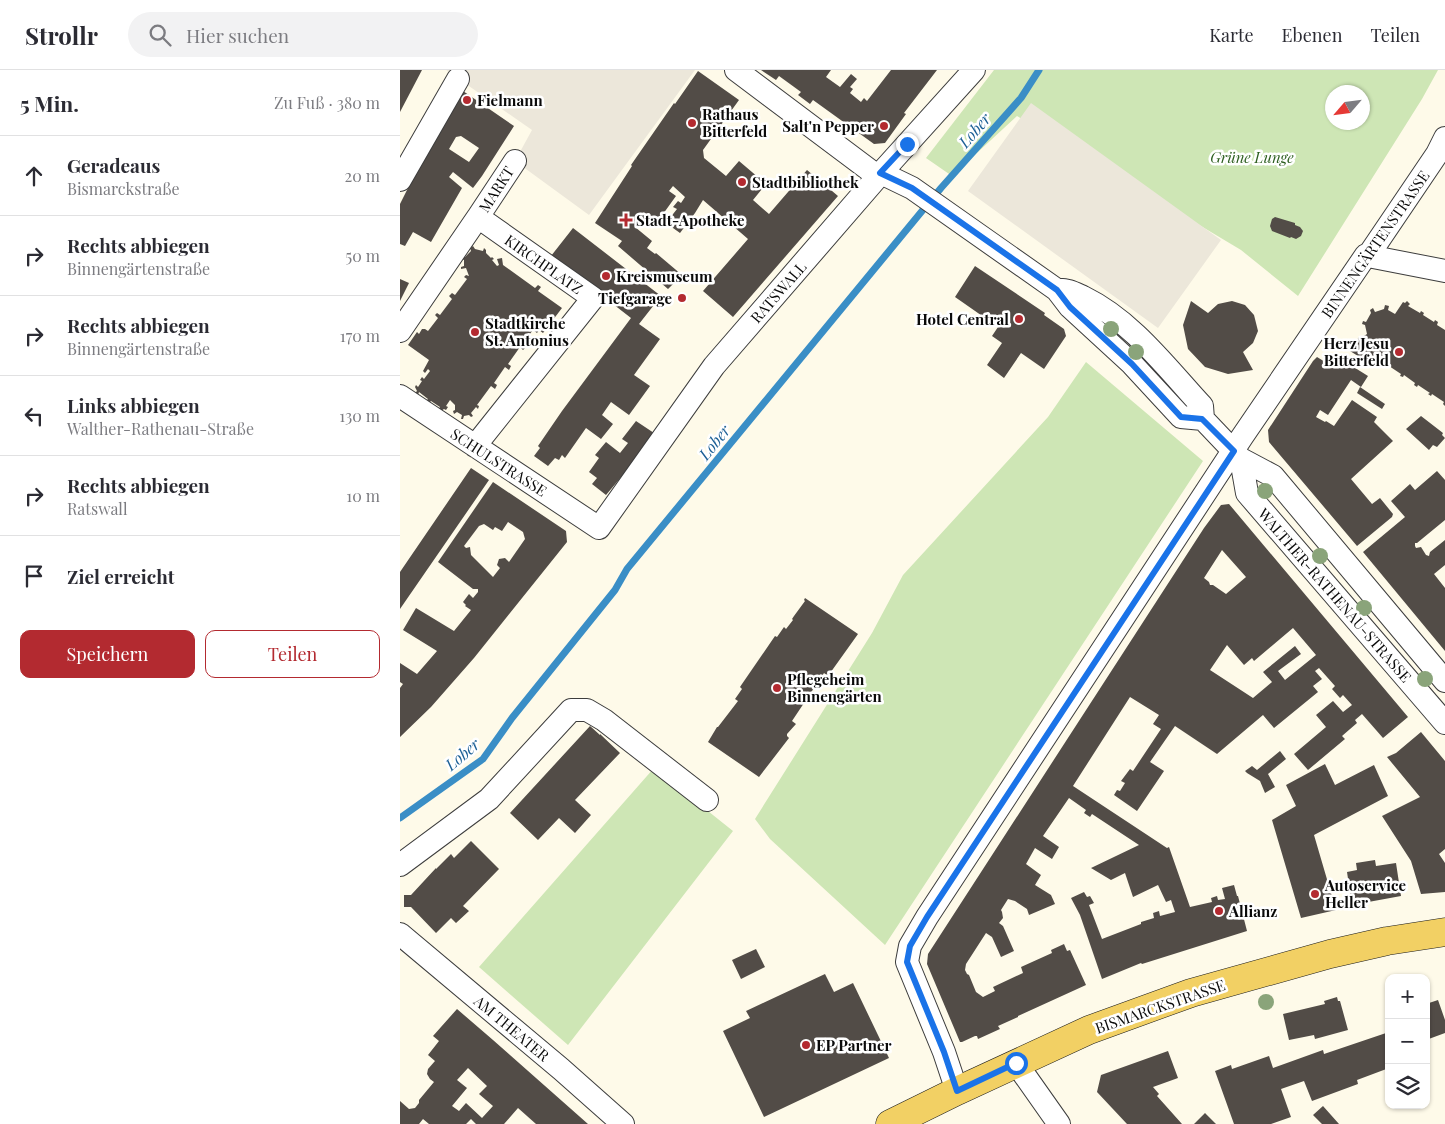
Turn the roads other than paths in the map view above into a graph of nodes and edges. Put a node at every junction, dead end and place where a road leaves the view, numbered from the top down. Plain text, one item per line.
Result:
1 (736, 70) edge
2 (974, 70) edge
3 (458, 79) dead end
4 (1445, 138) edge
5 (515, 161) dead end
6 (880, 173) junction
7 (400, 180) edge
8 (478, 217) junction
9 (1368, 256) junction
10 (1445, 272) edge
11 (400, 331) edge
12 (400, 396) edge
13 (475, 446) junction
14 (1237, 455) junction
15 (599, 528) joint
16 (1445, 681) edge
17 (1445, 723) edge
18 (707, 800) dead end
19 (400, 864) edge
20 (1445, 932) edge
21 (400, 934) edge
22 (1016, 1063) junction
23 (957, 1091) junction
24 (622, 1124) edge
25 (890, 1124) edge
26 (1059, 1124) edge

1 - 6 street, WALTHER-RATHENAU-STRASSE
2 - 6 street, RATSWALL
3 - 7 street
4 - 9 street, BINNENGÄRTENSTRASSE
5 - 8 street, MARKT
6 - 14 street, WALTHER-RATHENAU-STRASSE
6 - 15 street, RATSWALL
8 - 11 street
8 - 13 street, KIRCHPLATZ
9 - 10 street
9 - 14 street, BINNENGÄRTENSTRASSE
12 - 13 street, SCHULSTRASSE
13 - 15 street, SCHULSTRASSE
14 - 16 street, WALTHER-RATHENAU-STRASSE
14 - 17 street, WALTHER-RATHENAU-STRASSE
14 - 23 street, BINNENGÄRTENSTRASSE
18 - 19 street
20 - 22 main road, BISMARCKSTRASSE
21 - 24 street, AM THEATER
22 - 23 main road, BISMARCKSTRASSE
22 - 26 street
23 - 25 main road, BISMARCKSTRASSE

